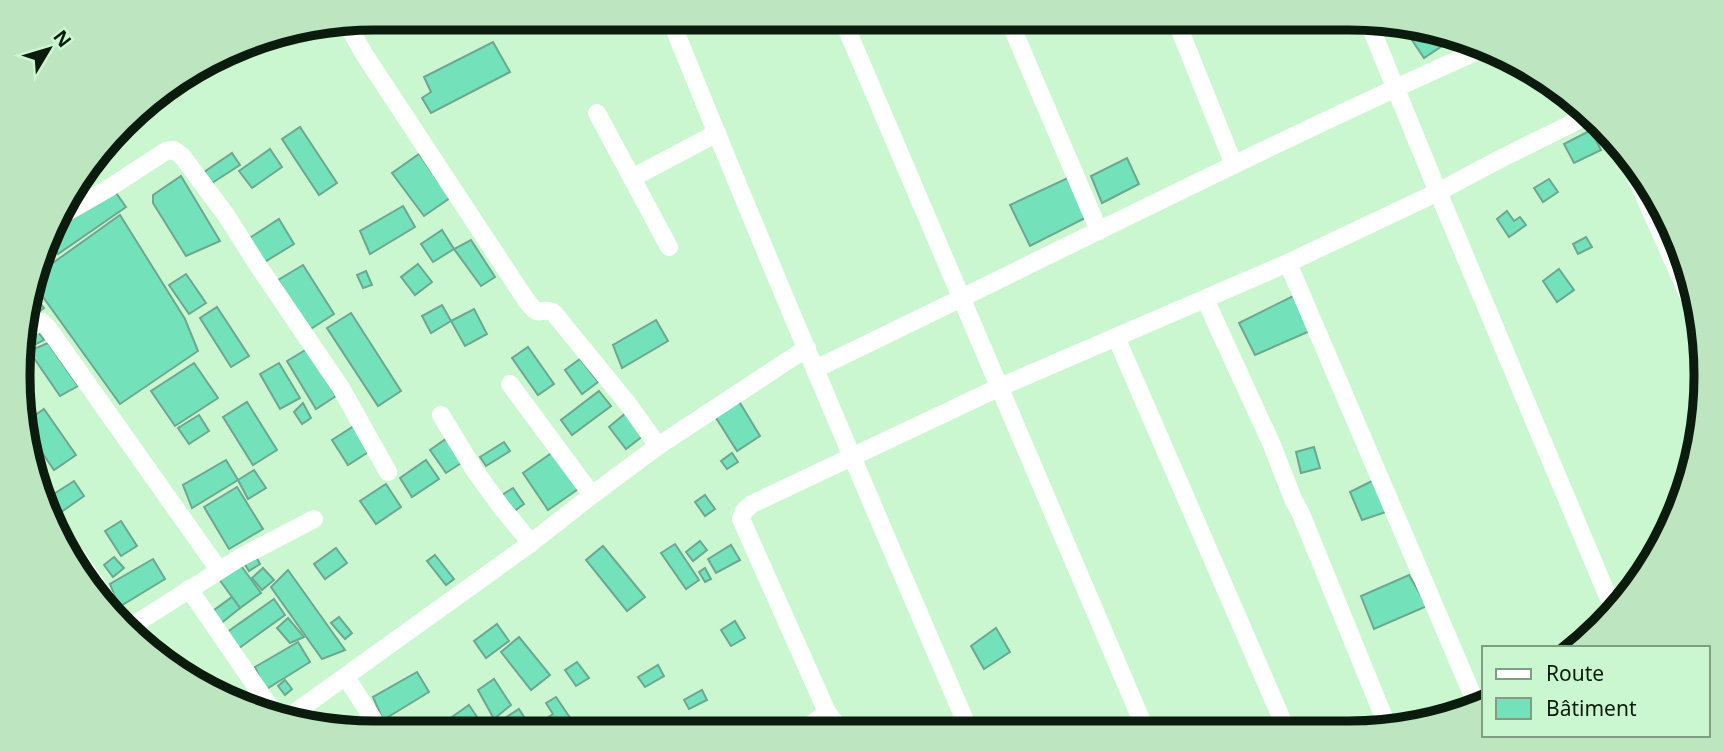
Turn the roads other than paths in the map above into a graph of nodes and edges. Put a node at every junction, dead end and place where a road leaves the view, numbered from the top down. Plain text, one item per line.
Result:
1 (351, 30) edge
2 (675, 30) edge
3 (847, 30) edge
4 (1013, 30) edge
5 (1180, 30) edge
6 (1372, 30) edge
7 (1473, 53) edge
8 (1395, 88) junction
9 (597, 113) dead end
10 (1580, 119) edge
11 (717, 133) junction
12 (1234, 165) junction
13 (632, 178) junction
14 (1438, 192) junction
15 (1646, 199) edge
16 (73, 209) edge
17 (1099, 231) junction
18 (669, 247) dead end
19 (1288, 263) junction
20 (1678, 273) edge
21 (961, 299) junction
22 (1205, 299) junction
23 (34, 326) edge
24 (1116, 337) junction
25 (807, 348) junction
26 (815, 369) junction
27 (510, 384) dead end
28 (1000, 387) junction
29 (441, 415) dead end
30 (658, 446) junction
31 (852, 456) junction
32 (388, 472) dead end
33 (592, 495) junction
34 (314, 519) dead end
35 (531, 543) junction
36 (219, 570) junction
37 (189, 589) junction
38 (1610, 601) edge
39 (135, 624) edge
40 (346, 677) junction
41 (1474, 698) edge
42 (267, 704) edge
43 (296, 712) edge
44 (827, 712) junction
45 (1385, 719) edge
46 (374, 721) edge
47 (816, 721) edge
48 (834, 721) edge
49 (965, 721) edge
50 (1142, 721) edge
51 (1283, 721) edge

1 - 30 street
2 - 11 street
3 - 21 street
4 - 17 street
5 - 12 street
6 - 8 street
7 - 8 street
8 - 12 street
8 - 14 street
9 - 13 street
10 - 14 street
11 - 13 street
11 - 25 street
12 - 17 street
13 - 18 street
14 - 19 street
14 - 38 street
15 - 20 street
16 - 32 street
17 - 21 street
19 - 22 street
19 - 41 street
21 - 26 street
21 - 28 street
22 - 24 street
22 - 45 street
23 - 36 street
24 - 28 street
24 - 51 street
25 - 26 street
25 - 30 street
26 - 31 street
27 - 33 street
28 - 31 street
28 - 50 street
29 - 35 street
30 - 33 street
31 - 44 street
31 - 49 street
33 - 35 street
34 - 36 street
35 - 40 street
36 - 37 street
37 - 39 street
37 - 42 street
40 - 43 street
40 - 46 street
44 - 47 street
44 - 48 street

